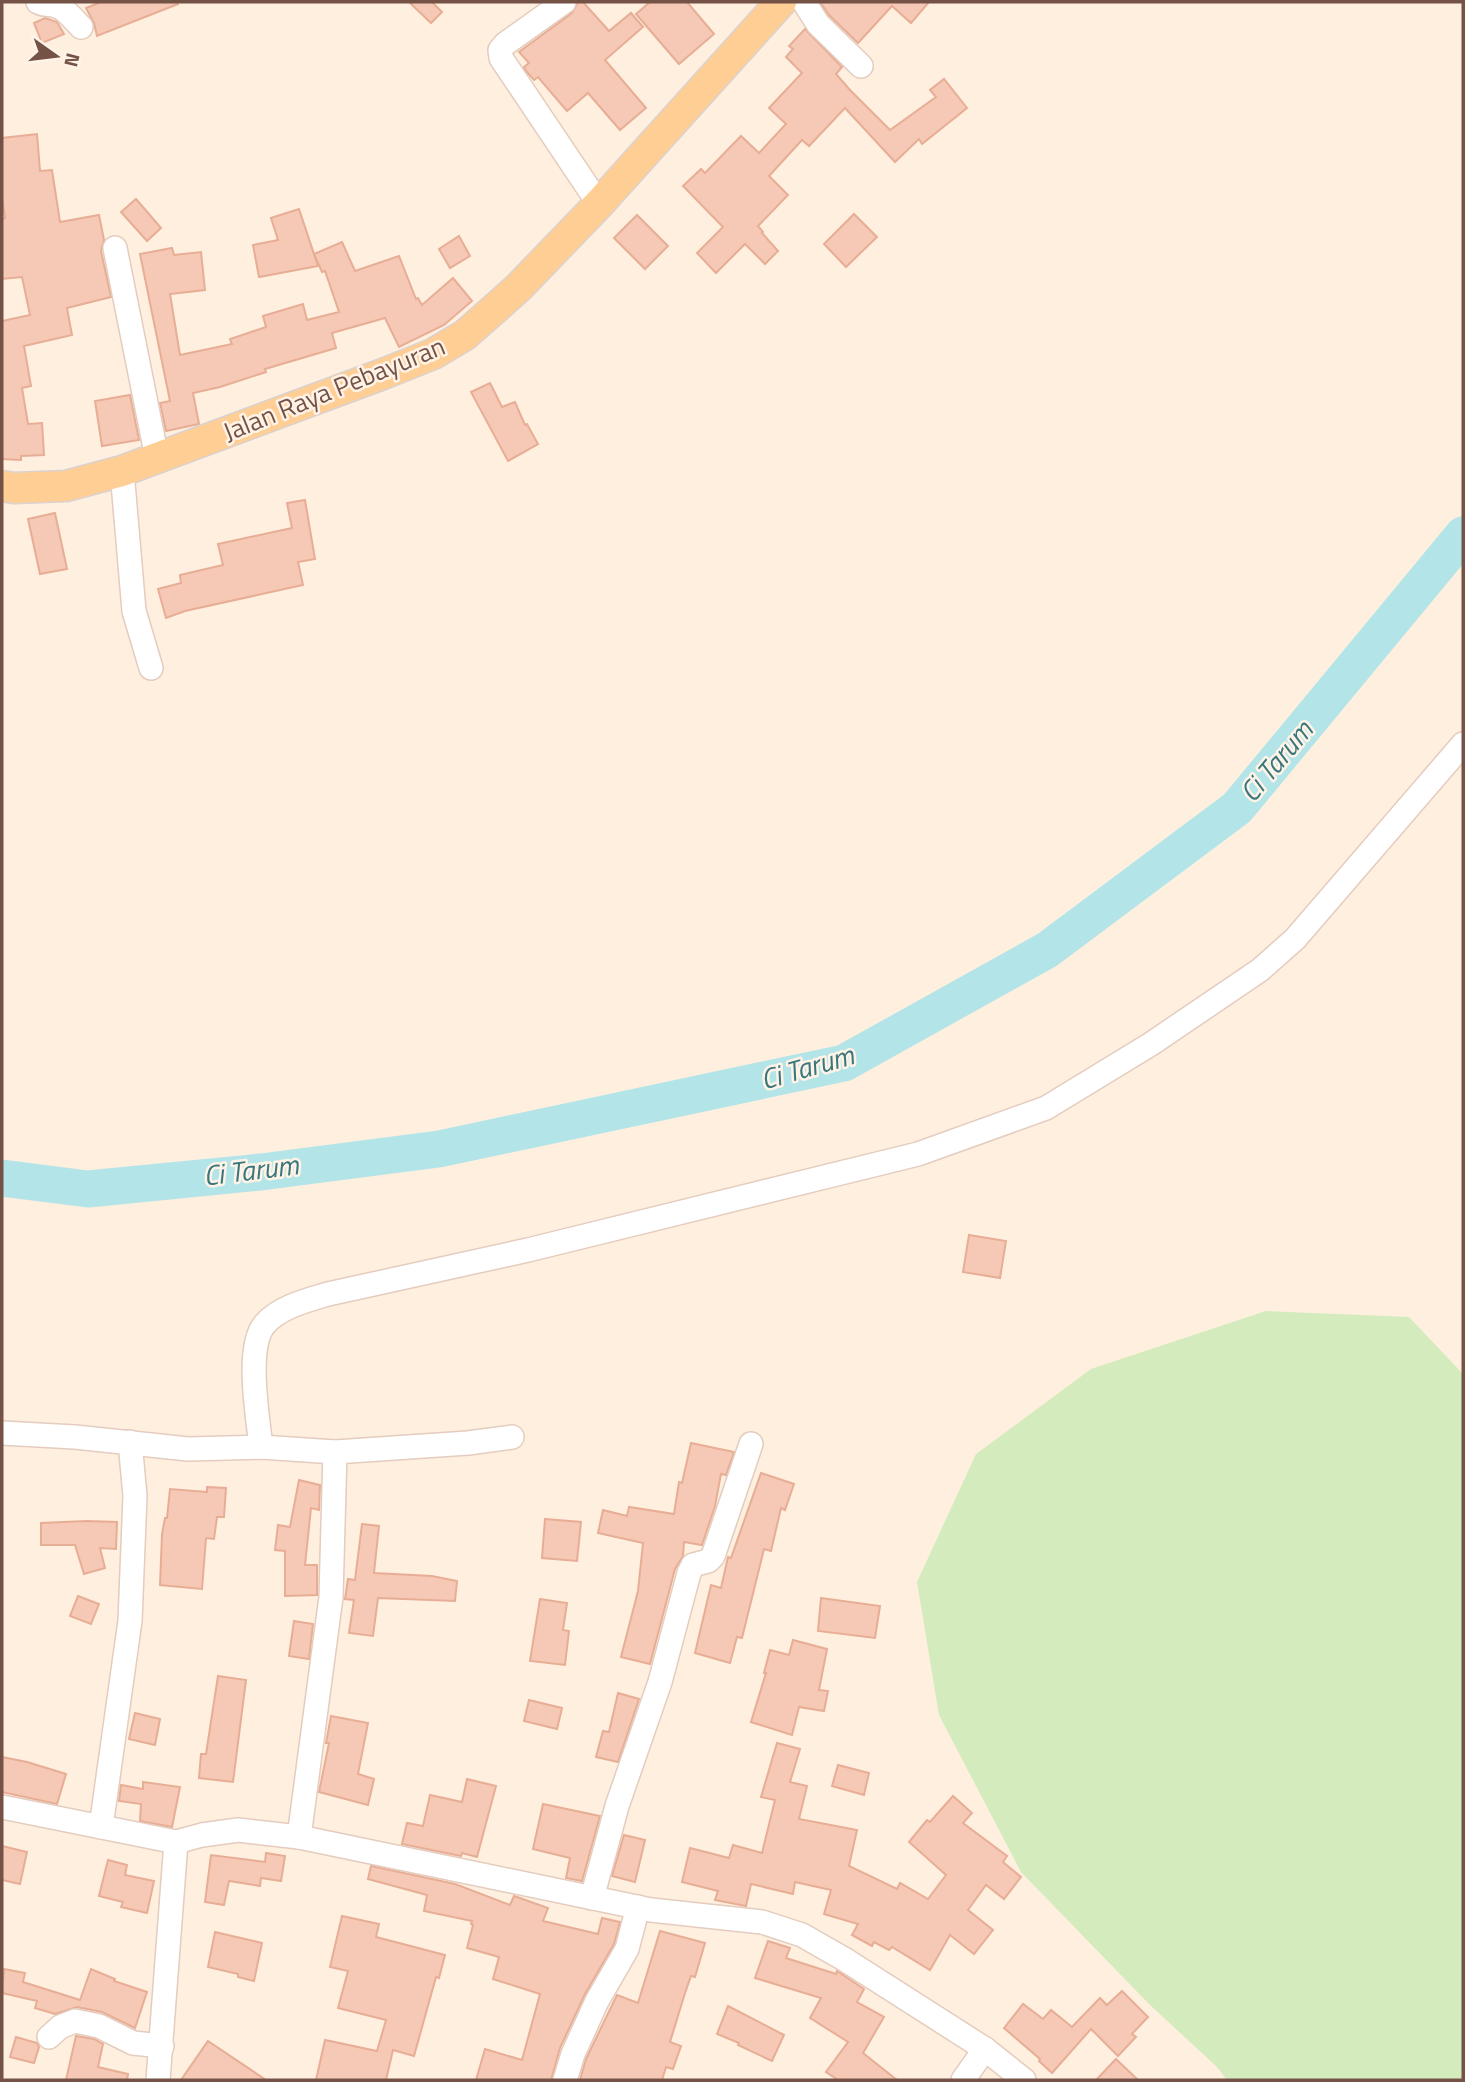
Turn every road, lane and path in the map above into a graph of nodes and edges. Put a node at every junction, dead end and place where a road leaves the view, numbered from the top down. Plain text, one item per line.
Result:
1 (38, 2) edge
2 (564, 2) edge
3 (781, 2) edge
4 (804, 2) edge
5 (81, 27) dead end
6 (861, 66) dead end
7 (599, 204) junction
8 (115, 248) dead end
9 (157, 458) junction
10 (122, 471) junction
11 (2, 486) edge
12 (151, 668) dead end
13 (1463, 744) edge
14 (2, 1433) edge
15 (512, 1437) dead end
16 (130, 1442) junction
17 (751, 1444) dead end
18 (261, 1447) junction
19 (335, 1452) junction
20 (2, 1807) edge
21 (100, 1827) junction
22 (299, 1837) junction
23 (176, 1842) junction
24 (592, 1898) junction
25 (638, 1907) junction
26 (49, 2037) dead end
27 (162, 2046) junction
28 (985, 2049) junction
29 (158, 2080) edge
30 (565, 2080) edge
31 (963, 2080) edge
32 (1024, 2080) edge

1 - 5 street
2 - 7 street
3 - 7 main road, Jalan Raya Pebayuran
4 - 6 street
7 - 9 main road, Jalan Raya Pebayuran
8 - 9 street
9 - 10 main road, Jalan Raya Pebayuran
10 - 11 main road, Jalan Raya Pebayuran
10 - 12 street
13 - 18 street
14 - 16 street
15 - 19 street
16 - 18 street
16 - 21 street
17 - 24 street
18 - 19 street
19 - 22 street
20 - 21 street
21 - 23 street
22 - 23 street
22 - 24 street
23 - 27 street
24 - 25 street
25 - 28 street
25 - 30 street
26 - 27 street
27 - 29 street
28 - 31 street
28 - 32 street

